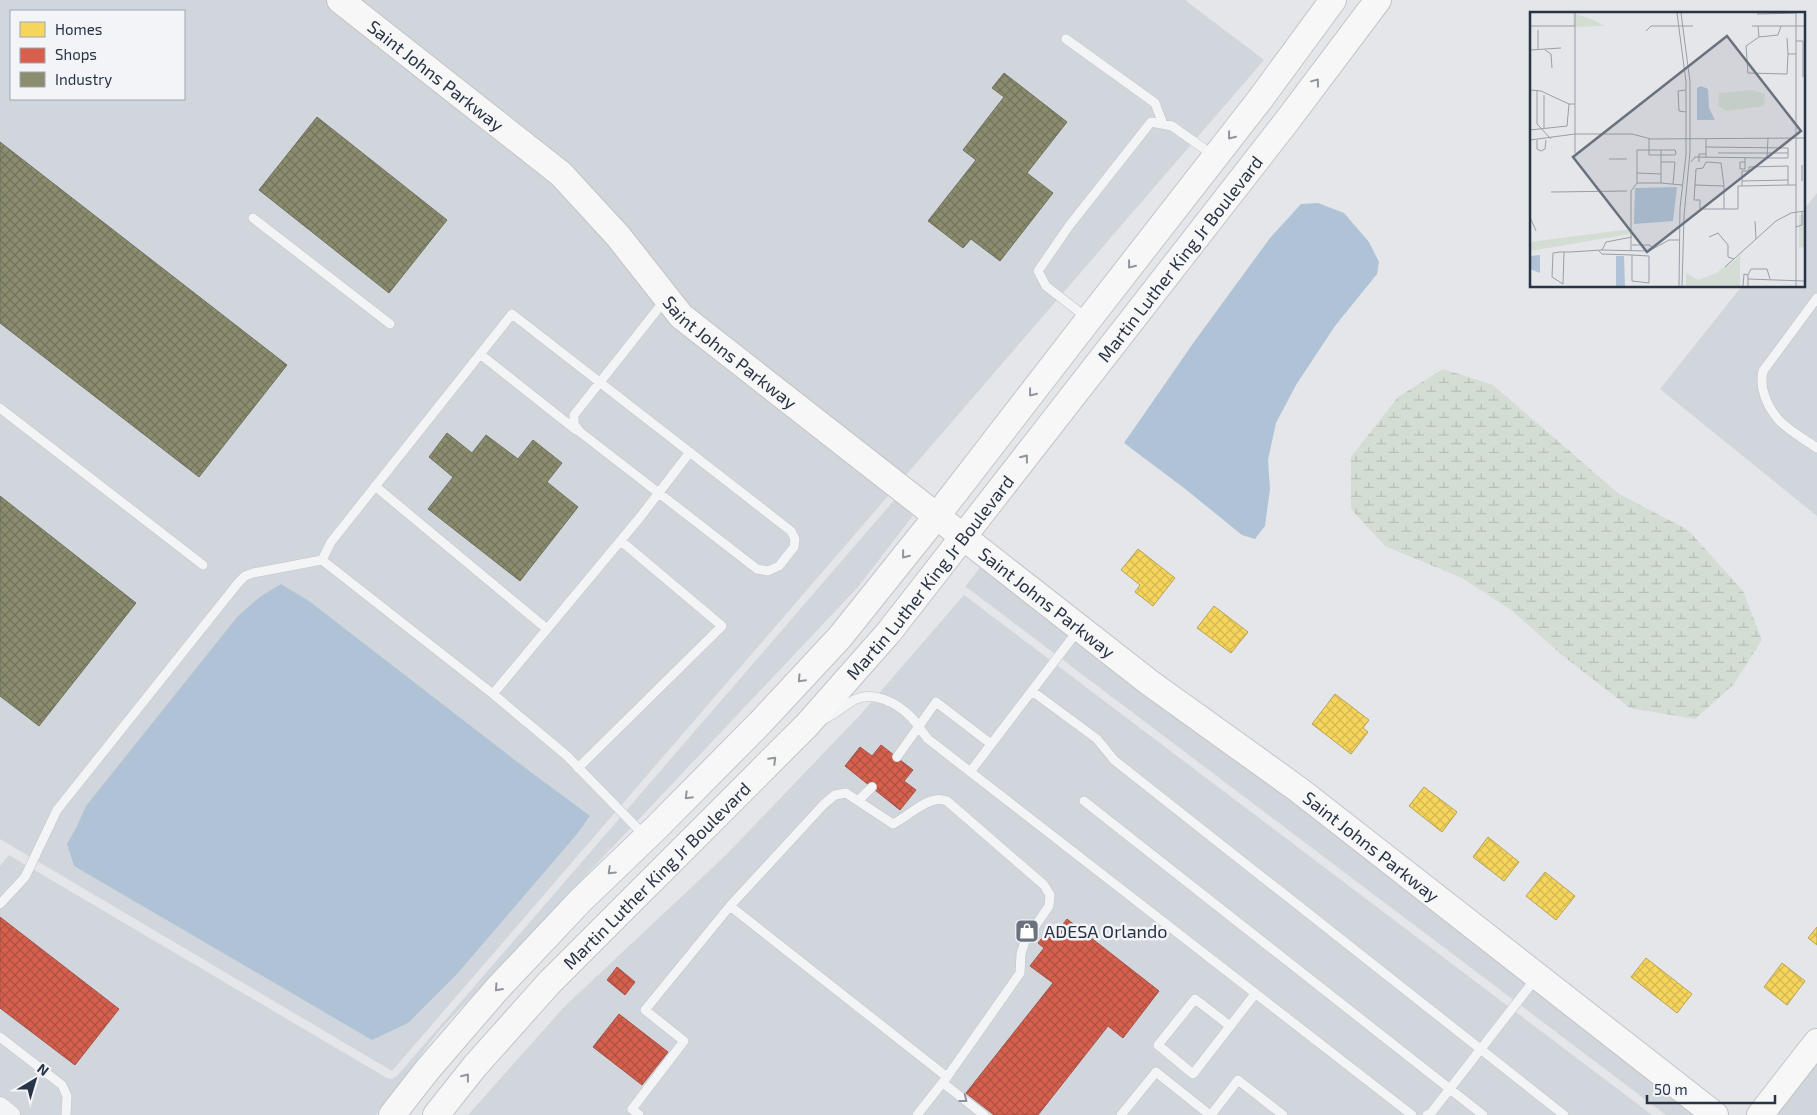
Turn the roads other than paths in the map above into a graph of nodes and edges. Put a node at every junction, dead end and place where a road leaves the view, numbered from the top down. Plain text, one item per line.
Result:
1 (340, 0) edge
2 (1333, 0) edge
3 (1378, 0) edge
4 (1066, 39) dead end
5 (1163, 124) junction
6 (1215, 157) junction
7 (253, 218) dead end
8 (667, 298) junction
9 (1149, 298) junction
10 (1817, 298) edge
11 (1089, 319) junction
12 (390, 324) dead end
13 (480, 354) junction
14 (600, 382) junction
15 (0, 408) edge
16 (580, 432) junction
17 (1817, 448) edge
18 (690, 452) junction
19 (375, 486) junction
20 (658, 493) junction
21 (936, 517) junction
22 (963, 538) junction
23 (620, 541) junction
24 (322, 560) junction
25 (203, 565) dead end
26 (1079, 628) junction
27 (547, 629) junction
28 (1032, 691) junction
29 (493, 694) junction
30 (807, 725) junction
31 (918, 726) junction
32 (991, 744) junction
33 (896, 757) dead end
34 (578, 768) junction
35 (970, 772) junction
36 (872, 787) dead end
37 (858, 801) junction
38 (1084, 801) dead end
39 (652, 832) junction
40 (701, 832) junction
41 (0, 904) edge
42 (730, 906) junction
43 (1537, 976) junction
44 (1255, 994) junction
45 (1230, 1026) junction
46 (0, 1037) edge
47 (1817, 1042) edge
48 (1481, 1049) junction
49 (945, 1080) junction
50 (1450, 1089) junction
51 (0, 1106) edge
52 (11, 1115) edge
53 (66, 1115) edge
54 (392, 1115) edge
55 (436, 1115) edge
56 (639, 1115) edge
57 (918, 1115) edge
58 (984, 1115) edge
59 (1121, 1115) edge
60 (1210, 1115) edge
61 (1283, 1115) edge
62 (1412, 1115) edge
63 (1427, 1115) edge
64 (1483, 1115) edge
65 (1564, 1115) edge
66 (1715, 1115) edge
67 (1760, 1115) edge

1 - 8 main road, Saint Johns Parkway
2 -> 6 main road, Martin Luther King Jr Boulevard
9 -> 3 main road, Martin Luther King Jr Boulevard
4 - 5 lane
5 - 6 lane
5 - 11 lane
6 - 9 main road
6 -> 11 main road, Martin Luther King Jr Boulevard
7 - 12 lane
8 - 14 lane
8 - 21 main road, Saint Johns Parkway
22 -> 9 main road, Martin Luther King Jr Boulevard
10 - 17 lane
11 -> 21 main road, Martin Luther King Jr Boulevard
13 - 14 lane
13 - 16 lane
13 - 19 lane
14 - 16 lane
14 - 18 lane
15 - 25 lane
16 - 20 lane
18 - 20 lane
18 - 20 lane
19 - 24 lane
19 - 27 lane
20 - 23 lane
21 - 22 main road, Saint Johns Parkway
21 -> 39 main road, Martin Luther King Jr Boulevard
22 - 26 main road, Saint Johns Parkway
22 - 30 main road, Martin Luther King Jr Boulevard
23 - 27 lane
23 - 34 lane
24 - 29 lane
24 - 41 lane
26 - 28 lane
26 - 43 main road, Saint Johns Parkway
27 - 29 lane
28 - 32 lane
28 - 48 lane
29 - 34 lane
30 - 31 lane
40 -> 30 main road, Martin Luther King Jr Boulevard
31 - 32 lane
31 - 33 lane
31 - 35 lane
32 - 35 lane
34 - 39 lane
35 - 44 lane
36 - 37 lane
37 - 42 lane
37 - 49 lane
38 - 50 lane
39 - 40 main road
39 -> 54 main road, Martin Luther King Jr Boulevard
55 -> 40 main road, Martin Luther King Jr Boulevard
42 - 49 lane
42 - 56 lane
43 - 48 lane
43 - 66 main road, Saint Johns Parkway
44 - 45 lane
44 - 62 lane
45 - 45 lane
46 - 53 lane
47 - 67 main road
48 - 50 lane
48 - 65 lane
49 - 57 lane
49 -> 58 lane
50 - 63 lane
50 - 64 lane
51 - 52 street
59 - 60 lane
60 - 61 lane

